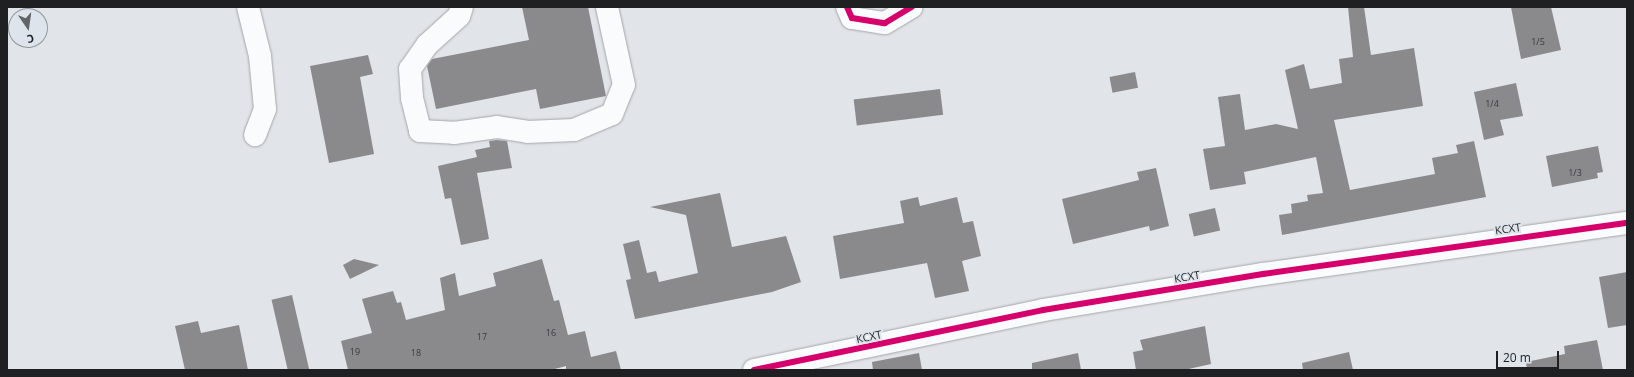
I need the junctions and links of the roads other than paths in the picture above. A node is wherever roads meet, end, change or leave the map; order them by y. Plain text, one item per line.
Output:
1 (248, 7) edge
2 (462, 7) edge
3 (607, 7) edge
4 (847, 7) edge
5 (912, 7) edge
6 (255, 135) dead end
7 (1627, 223) edge
8 (754, 370) edge

1 - 6 street
2 - 3 street
4 - 5 street
7 - 8 street, КСХТ

